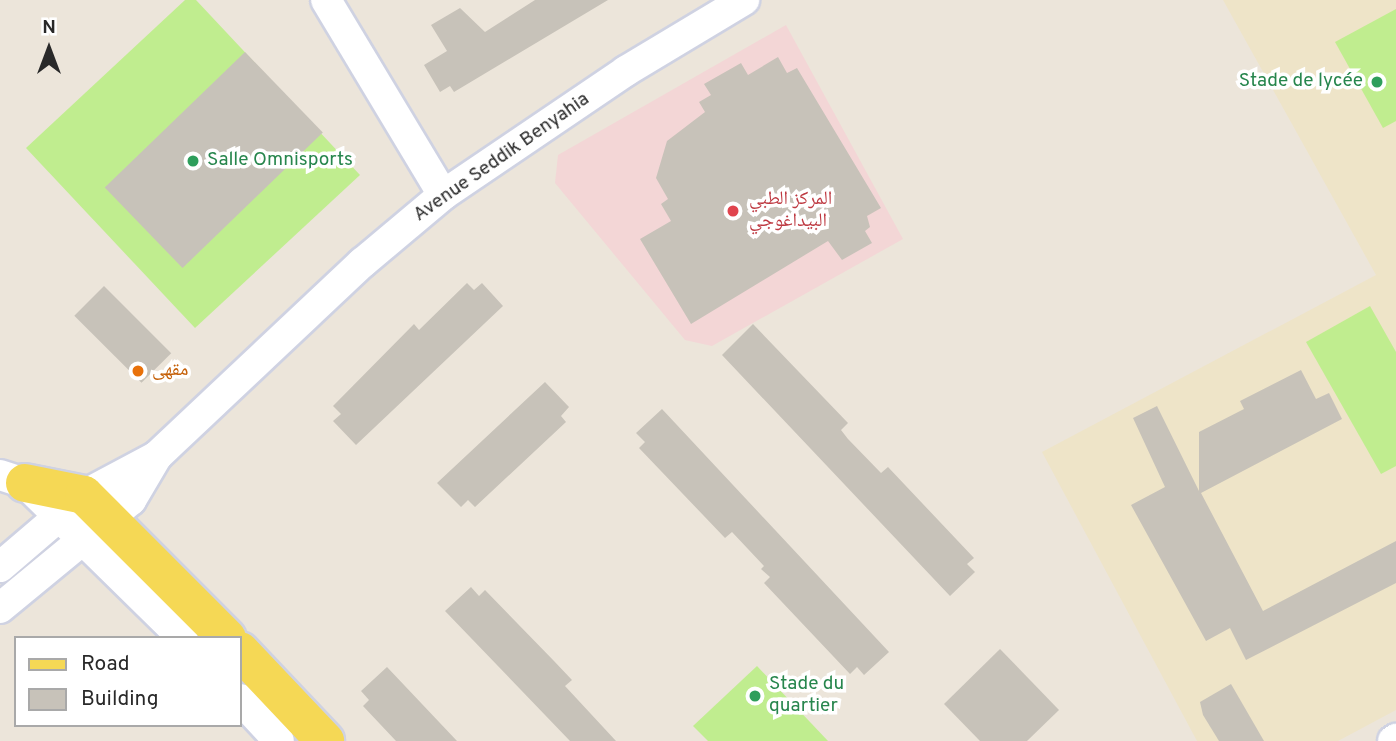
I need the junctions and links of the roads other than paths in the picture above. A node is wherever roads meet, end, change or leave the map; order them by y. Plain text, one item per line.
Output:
1 (326, 0) edge
2 (744, 0) edge
3 (443, 195) junction
4 (12, 479) edge
5 (84, 516) junction
6 (0, 568) edge
7 (0, 608) edge
8 (181, 636) edge
9 (225, 636) edge
10 (242, 653) edge
11 (242, 701) edge
12 (279, 741) edge
13 (325, 741) edge

1 - 3 street
2 - 3 street, Avenue Seddik Benyahia
3 - 5 street, Avenue Seddik Benyahia
4 - 5 main road
5 - 6 street
5 - 7 street
5 - 8 street
5 - 9 main road
10 - 13 main road
11 - 12 street

